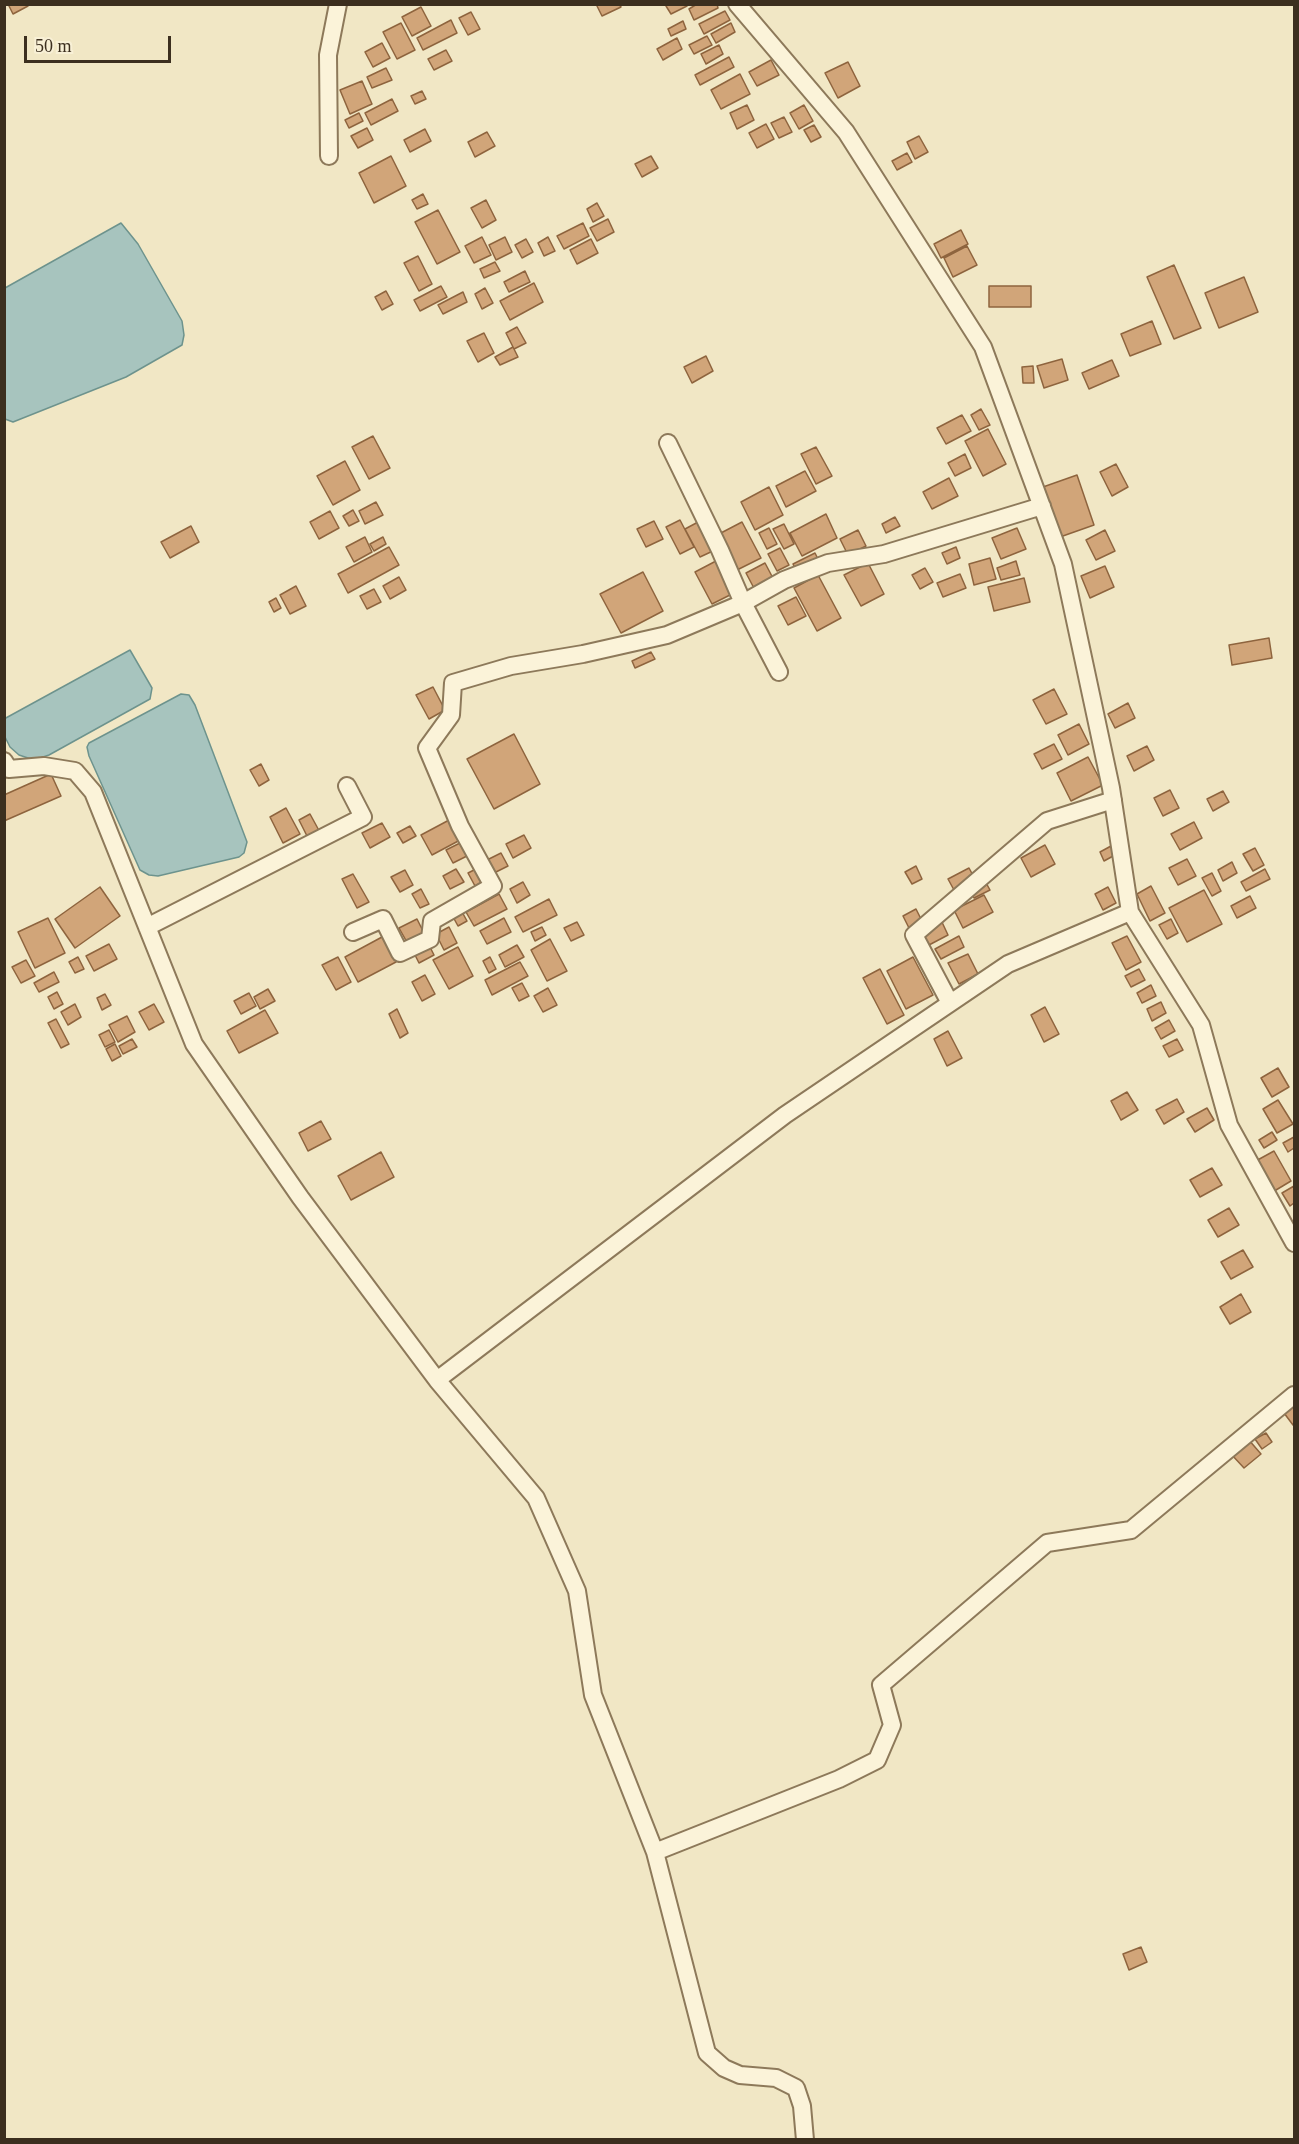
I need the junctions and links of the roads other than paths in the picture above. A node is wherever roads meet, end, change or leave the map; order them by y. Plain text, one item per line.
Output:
1 (338, 4) edge
2 (737, 4) edge
3 (329, 156) dead end
4 (668, 443) dead end
5 (1042, 506) junction
6 (742, 603) junction
7 (779, 672) dead end
8 (6, 767) edge
9 (348, 786) dead end
10 (1113, 800) junction
11 (1130, 912) junction
12 (147, 927) junction
13 (353, 932) dead end
14 (950, 1004) junction
15 (1294, 1243) edge
16 (437, 1380) junction
17 (1294, 1395) edge
18 (655, 1852) junction
19 (806, 2139) edge

1 - 3 street
2 - 5 street
4 - 6 street
5 - 6 street
5 - 10 street
6 - 7 street
6 - 13 street
8 - 12 street
9 - 12 street
10 - 11 street
10 - 14 street
11 - 14 street
11 - 15 street
12 - 16 street
14 - 16 street
16 - 18 street
17 - 18 street
18 - 19 street

